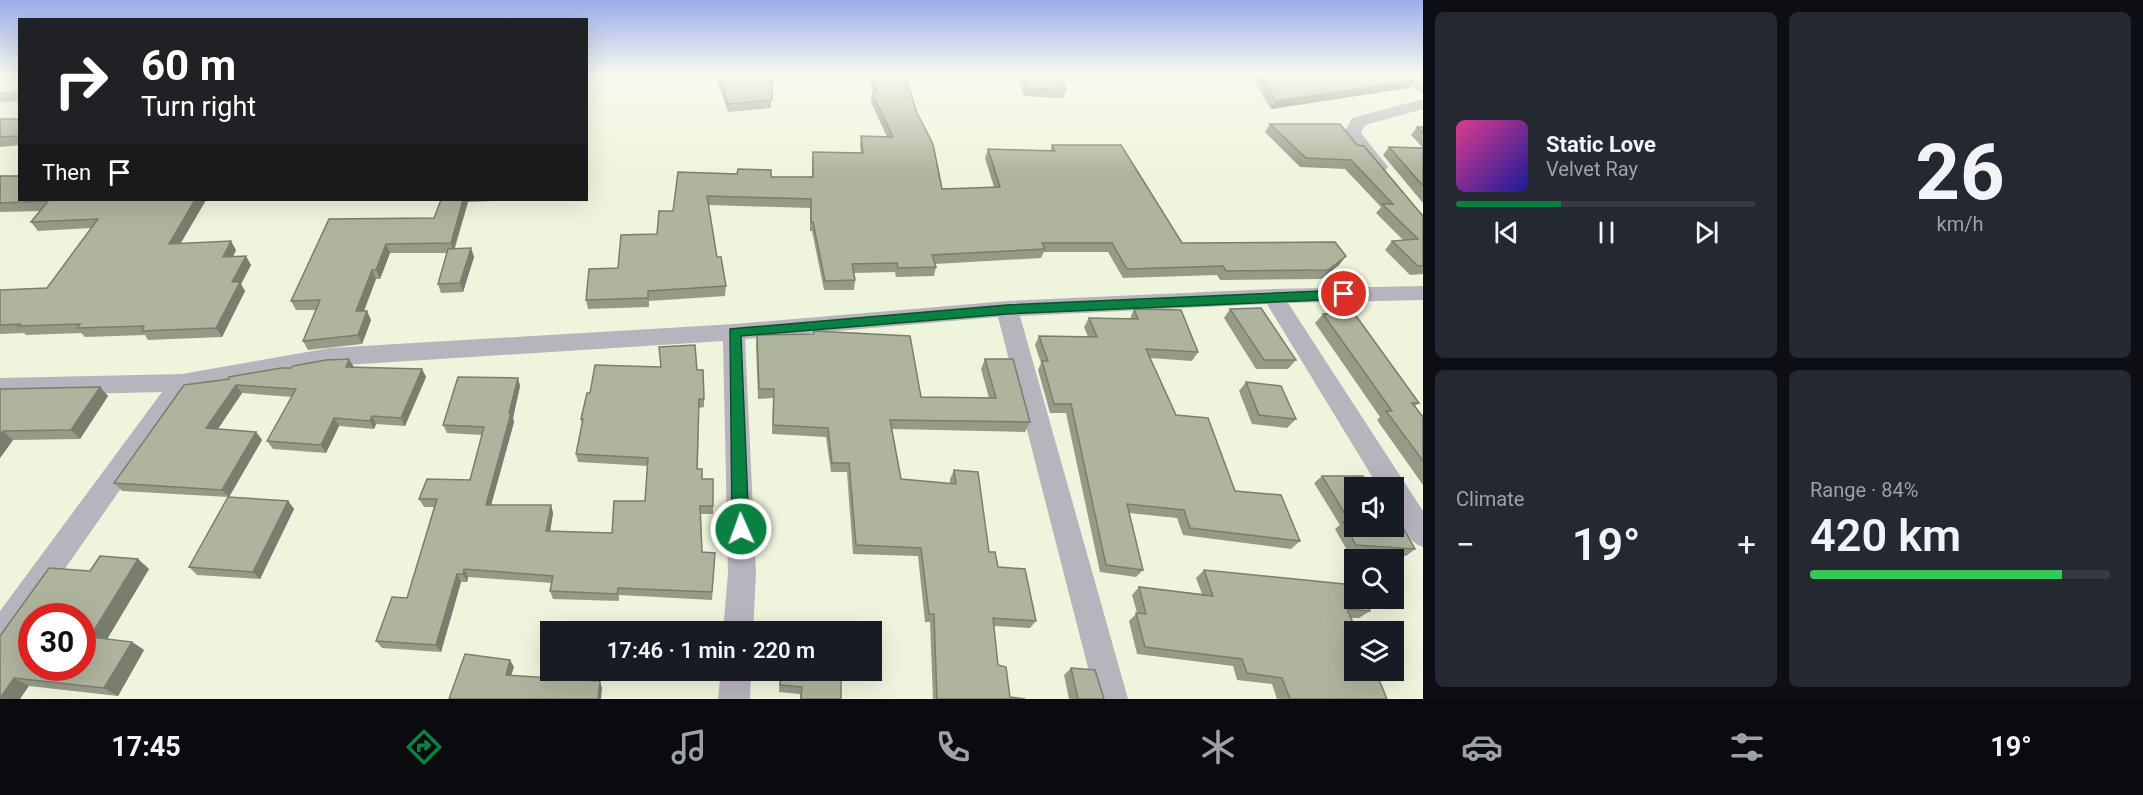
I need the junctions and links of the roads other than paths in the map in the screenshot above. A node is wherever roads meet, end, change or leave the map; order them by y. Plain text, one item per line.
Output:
1 (1410, 108) edge
2 (1390, 180) edge
3 (1273, 296) junction
4 (1421, 296) edge
5 (1007, 309) junction
6 (734, 332) junction
7 (182, 383) junction
8 (0, 387) edge
9 (1386, 477) edge
10 (1404, 505) edge
11 (1423, 535) edge
12 (739, 621) edge
13 (0, 636) edge
14 (735, 681) edge
15 (734, 699) edge
16 (1112, 699) edge

1 - 2 street
3 - 4 street
3 - 5 street
3 - 9 street
5 - 6 street
5 - 16 street
6 - 7 street
6 - 12 street
7 - 8 street
7 - 13 street
10 - 11 street
14 - 15 street

